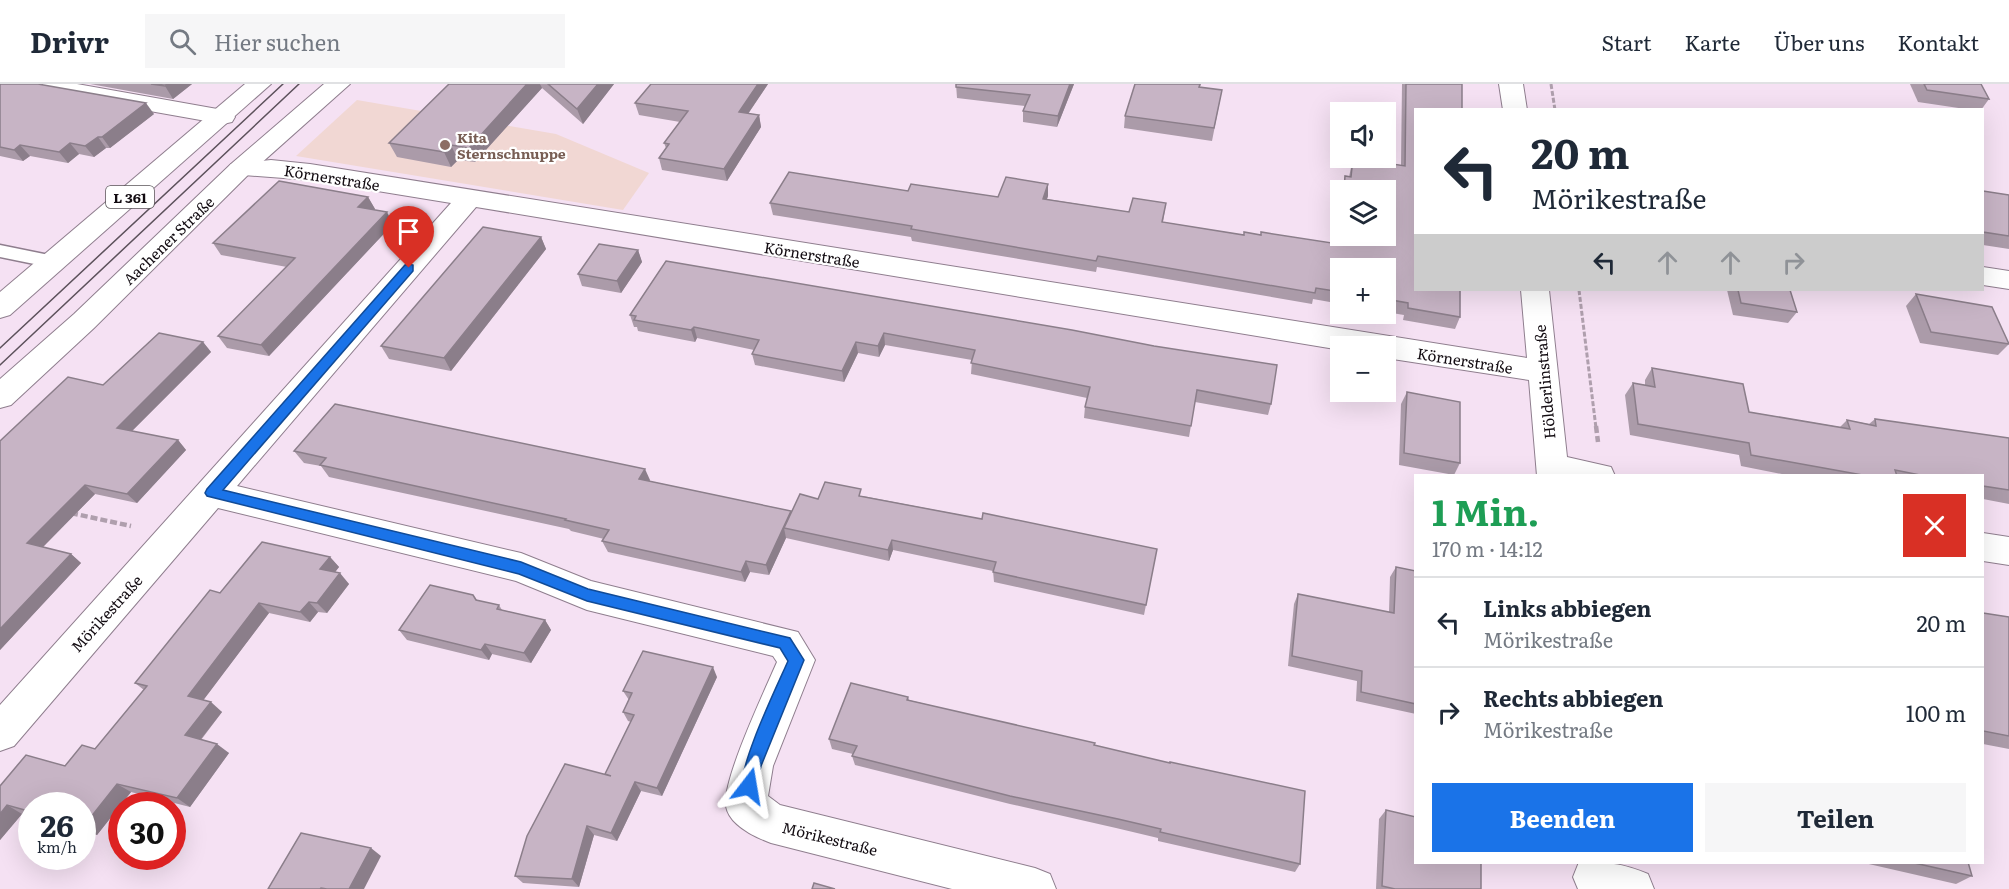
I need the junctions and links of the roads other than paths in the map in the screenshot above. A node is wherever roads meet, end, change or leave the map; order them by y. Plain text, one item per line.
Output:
1 (37, 84) edge
2 (259, 84) edge
3 (338, 84) edge
4 (1511, 84) edge
5 (1515, 108) edge
6 (223, 117) junction
7 (240, 169) junction
8 (469, 199) junction
9 (0, 251) edge
10 (54, 262) junction
11 (1984, 276) edge
12 (2009, 280) edge
13 (1535, 291) edge
14 (0, 308) edge
15 (1330, 338) edge
16 (1396, 349) edge
17 (1544, 372) junction
18 (0, 397) edge
19 (1599, 464) edge
20 (1552, 471) edge
21 (212, 493) junction
22 (1984, 547) edge
23 (2009, 551) edge
24 (0, 733) edge
25 (1593, 876) edge
26 (1035, 889) edge
27 (1633, 889) edge

1 - 6 street
2 - 6 street, L 361
3 - 7 street, Aachener Straße
4 - 5 street
6 - 10 street, L 361
7 - 8 street, Körnerstraße
7 - 18 street, Aachener Straße
8 - 15 street, Körnerstraße
8 - 21 street, Mörikestraße
9 - 10 lane
10 - 14 street, L 361
11 - 12 street
13 - 17 street, Hölderlinstraße
16 - 17 street, Körnerstraße
17 - 20 street, Hölderlinstraße
19 - 20 street
21 - 24 street, Mörikestraße
21 - 26 street, Mörikestraße
22 - 23 street
25 - 27 street

